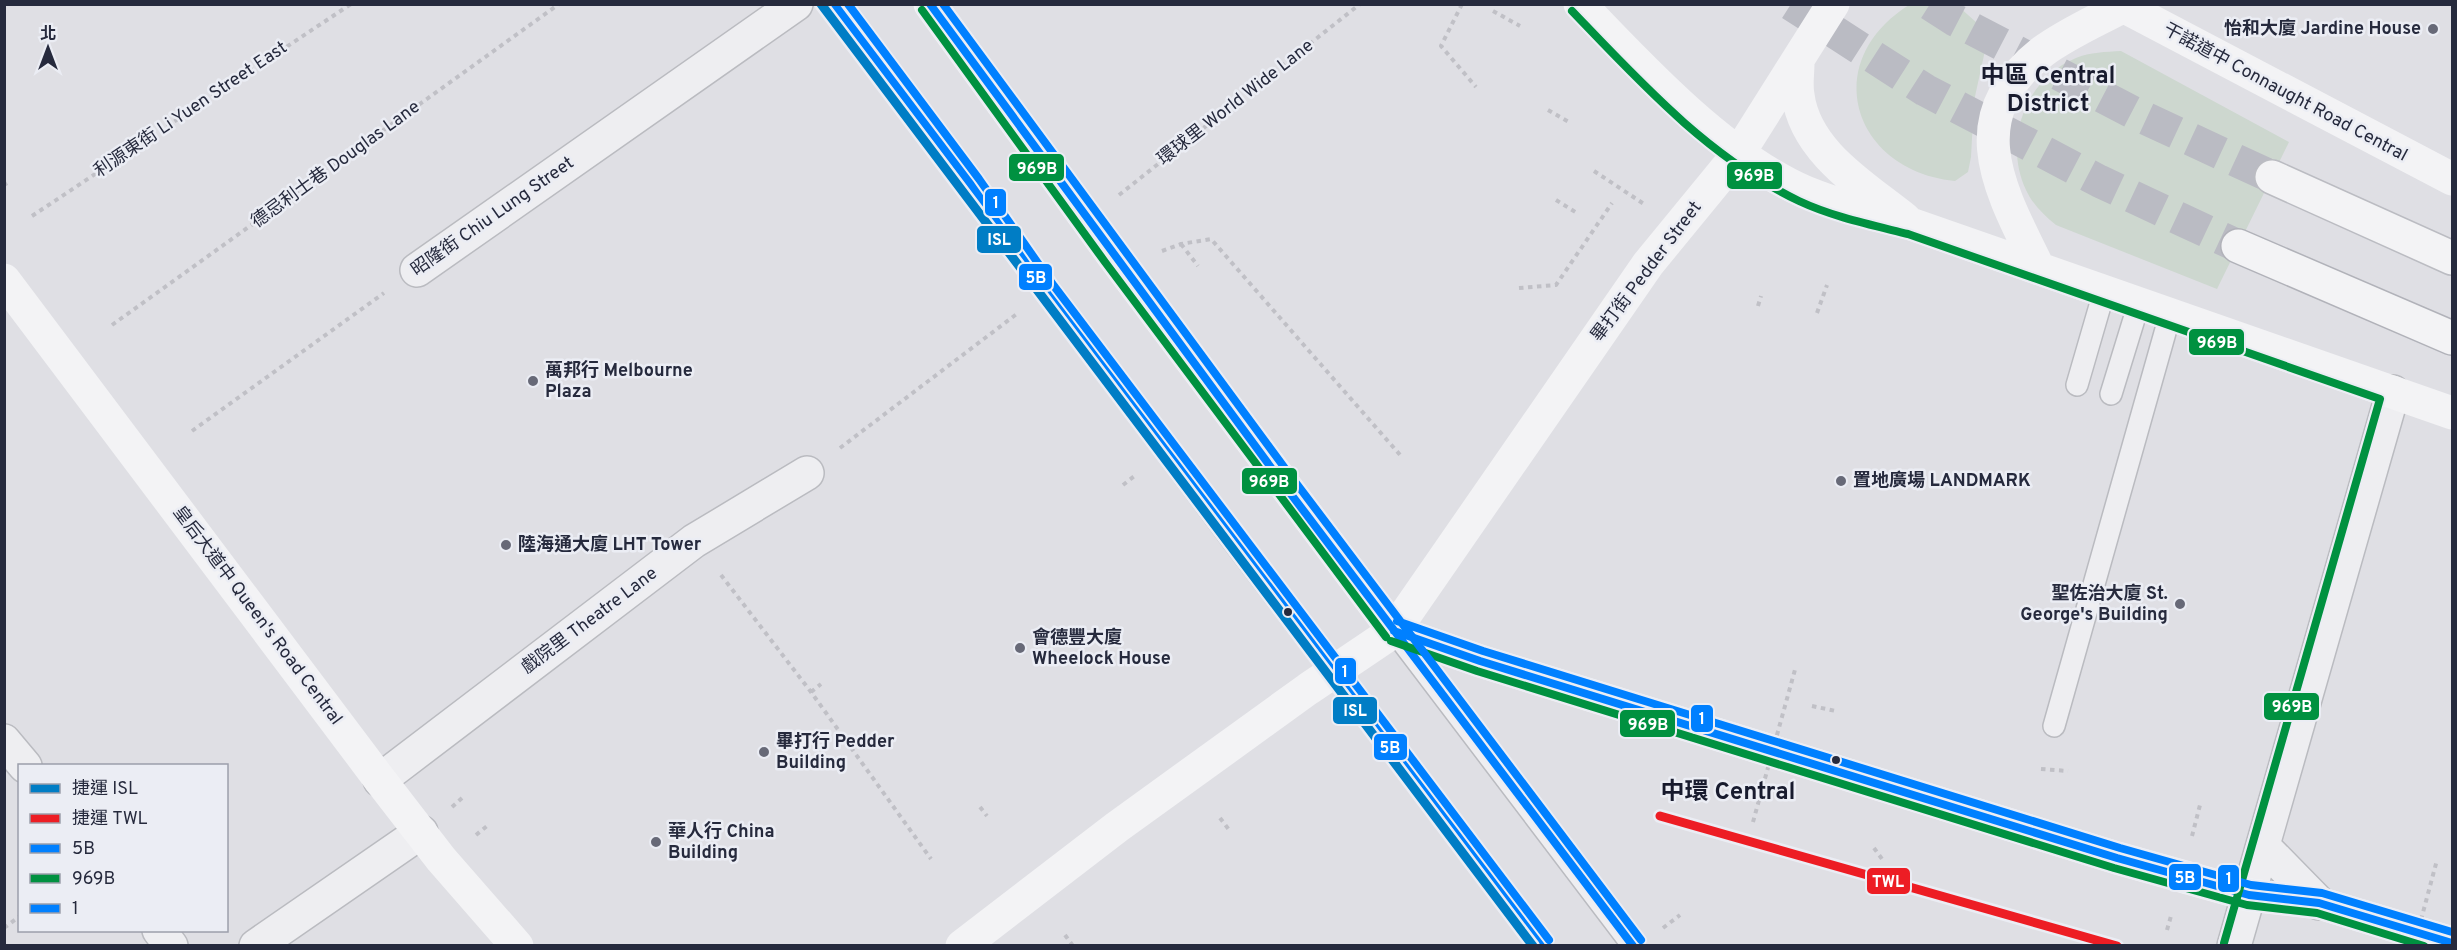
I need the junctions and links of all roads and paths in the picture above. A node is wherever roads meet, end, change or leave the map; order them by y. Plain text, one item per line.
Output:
1 (351, 4) edge
2 (559, 4) edge
3 (796, 4) edge
4 (834, 4) edge
5 (930, 4) edge
6 (1360, 4) edge
7 (1462, 4) edge
8 (1580, 4) edge
9 (1834, 6) edge
10 (2121, 6) edge
11 (1492, 11) dead end
12 (1520, 26) dead end
13 (1798, 63) junction
14 (1476, 87) dead end
15 (1548, 110) dead end
16 (1569, 122) dead end
17 (1739, 153) junction
18 (2272, 177) tunnel mouth
19 (2452, 179) edge
20 (1556, 200) dead end
21 (1112, 201) dead end
22 (1612, 203) dead end
23 (1577, 213) dead end
24 (32, 216) dead end
25 (1911, 224) junction
26 (1181, 244) junction
27 (2238, 246) tunnel mouth
28 (1160, 251) dead end
29 (2452, 258) edge
30 (1198, 266) dead end
31 (2039, 269) junction
32 (417, 270) joint
33 (4, 280) edge
34 (1827, 285) dead end
35 (1519, 288) dead end
36 (2104, 291) junction
37 (1761, 296) dead end
38 (2139, 303) junction
39 (1758, 306) dead end
40 (1023, 309) dead end
41 (1817, 313) dead end
42 (2170, 315) junction
43 (112, 325) dead end
44 (2452, 338) edge
45 (2077, 385) dead end
46 (2393, 392) junction
47 (2111, 394) dead end
48 (2452, 413) edge
49 (192, 431) dead end
50 (1401, 456) dead end
51 (1146, 468) dead end
52 (807, 473) joint
53 (1123, 485) dead end
54 (694, 541) junction
55 (1394, 631) junction
56 (1796, 666) dead end
57 (1334, 671) junction
58 (821, 684) dead end
59 (811, 692) junction
60 (1812, 706) dead end
61 (1836, 711) dead end
62 (2054, 726) dead end
63 (4, 741) edge
64 (24, 764) edge
65 (2041, 769) dead end
66 (2068, 771) dead end
67 (380, 780) junction
68 (980, 807) dead end
69 (987, 816) dead end
70 (1220, 818) dead end
71 (1753, 822) dead end
72 (487, 826) dead end
73 (1230, 831) dead end
74 (421, 832) junction
75 (478, 833) dead end
76 (2263, 846) junction
77 (1874, 848) dead end
78 (931, 859) dead end
79 (1882, 859) dead end
80 (2437, 860) dead end
81 (2249, 896) junction
82 (2319, 903) junction
83 (18, 918) edge
84 (4, 928) edge
85 (161, 932) edge
86 (1065, 934) dead end
87 (2452, 943) edge
88 (171, 945) edge
89 (256, 945) edge
90 (517, 945) edge
91 (962, 945) edge
92 (1073, 945) edge
93 (1541, 945) edge
94 (1633, 945) edge
95 (2234, 945) edge
96 (2414, 945) edge

1 - 24 path, 利源東街 Li Yuen Street East
2 - 43 path, 德忌利士巷 Douglas Lane
3 - 32 street, 昭隆街 Chiu Lung Street
4 - 57 lane
5 - 55 main road
6 - 21 path, 環球里 World Wide Lane
7 - 14 path
8 - 17 main road
9 - 13 main road, 畢打街 Pedder Street
10 - 19 main road, 干諾道中 Connaught Road Central
10 - 31 main road
11 - 12 path
13 - 17 main road, 畢打街 Pedder Street
13 - 25 main road
15 - 16 path
17 - 25 main road
17 - 55 main road, 畢打街 Pedder Street
18 - 29 main road
20 - 23 path
22 - 35 path
25 - 31 main road
26 - 28 path
26 - 30 path
26 - 50 path
27 - 44 main road
31 - 36 main road
32 - 49 path, 昭隆街 Chiu Lung Street
33 - 67 main road, 皇后大道中 Queen's Road Central
34 - 41 path
36 - 38 main road
36 - 45 lane
37 - 39 path
38 - 42 main road
38 - 47 lane
40 - 52 path
42 - 46 main road
42 - 62 lane
46 - 48 main road
46 - 76 street
51 - 53 path
52 - 54 street, 戲院里 Theatre Lane
54 - 59 path
54 - 67 street, 戲院里 Theatre Lane
55 - 57 main road, 畢打街 Pedder Street
55 - 81 main road
55 - 94 lane
56 - 71 path, bridge
57 - 91 main road, 畢打街 Pedder Street
57 - 93 lane
58 - 59 path
59 - 78 path
60 - 61 path
63 - 64 street
65 - 66 path
67 - 74 main road, 皇后大道中 Queen's Road Central
68 - 69 path
70 - 73 path
72 - 75 path
74 - 89 street
74 - 90 main road, 皇后大道中 Queen's Road Central
76 - 81 street
76 - 82 street
77 - 79 path
80 - 96 path, bridge
81 - 82 main road
81 - 95 street
82 - 87 main road
83 - 84 path
85 - 88 street
86 - 92 path

